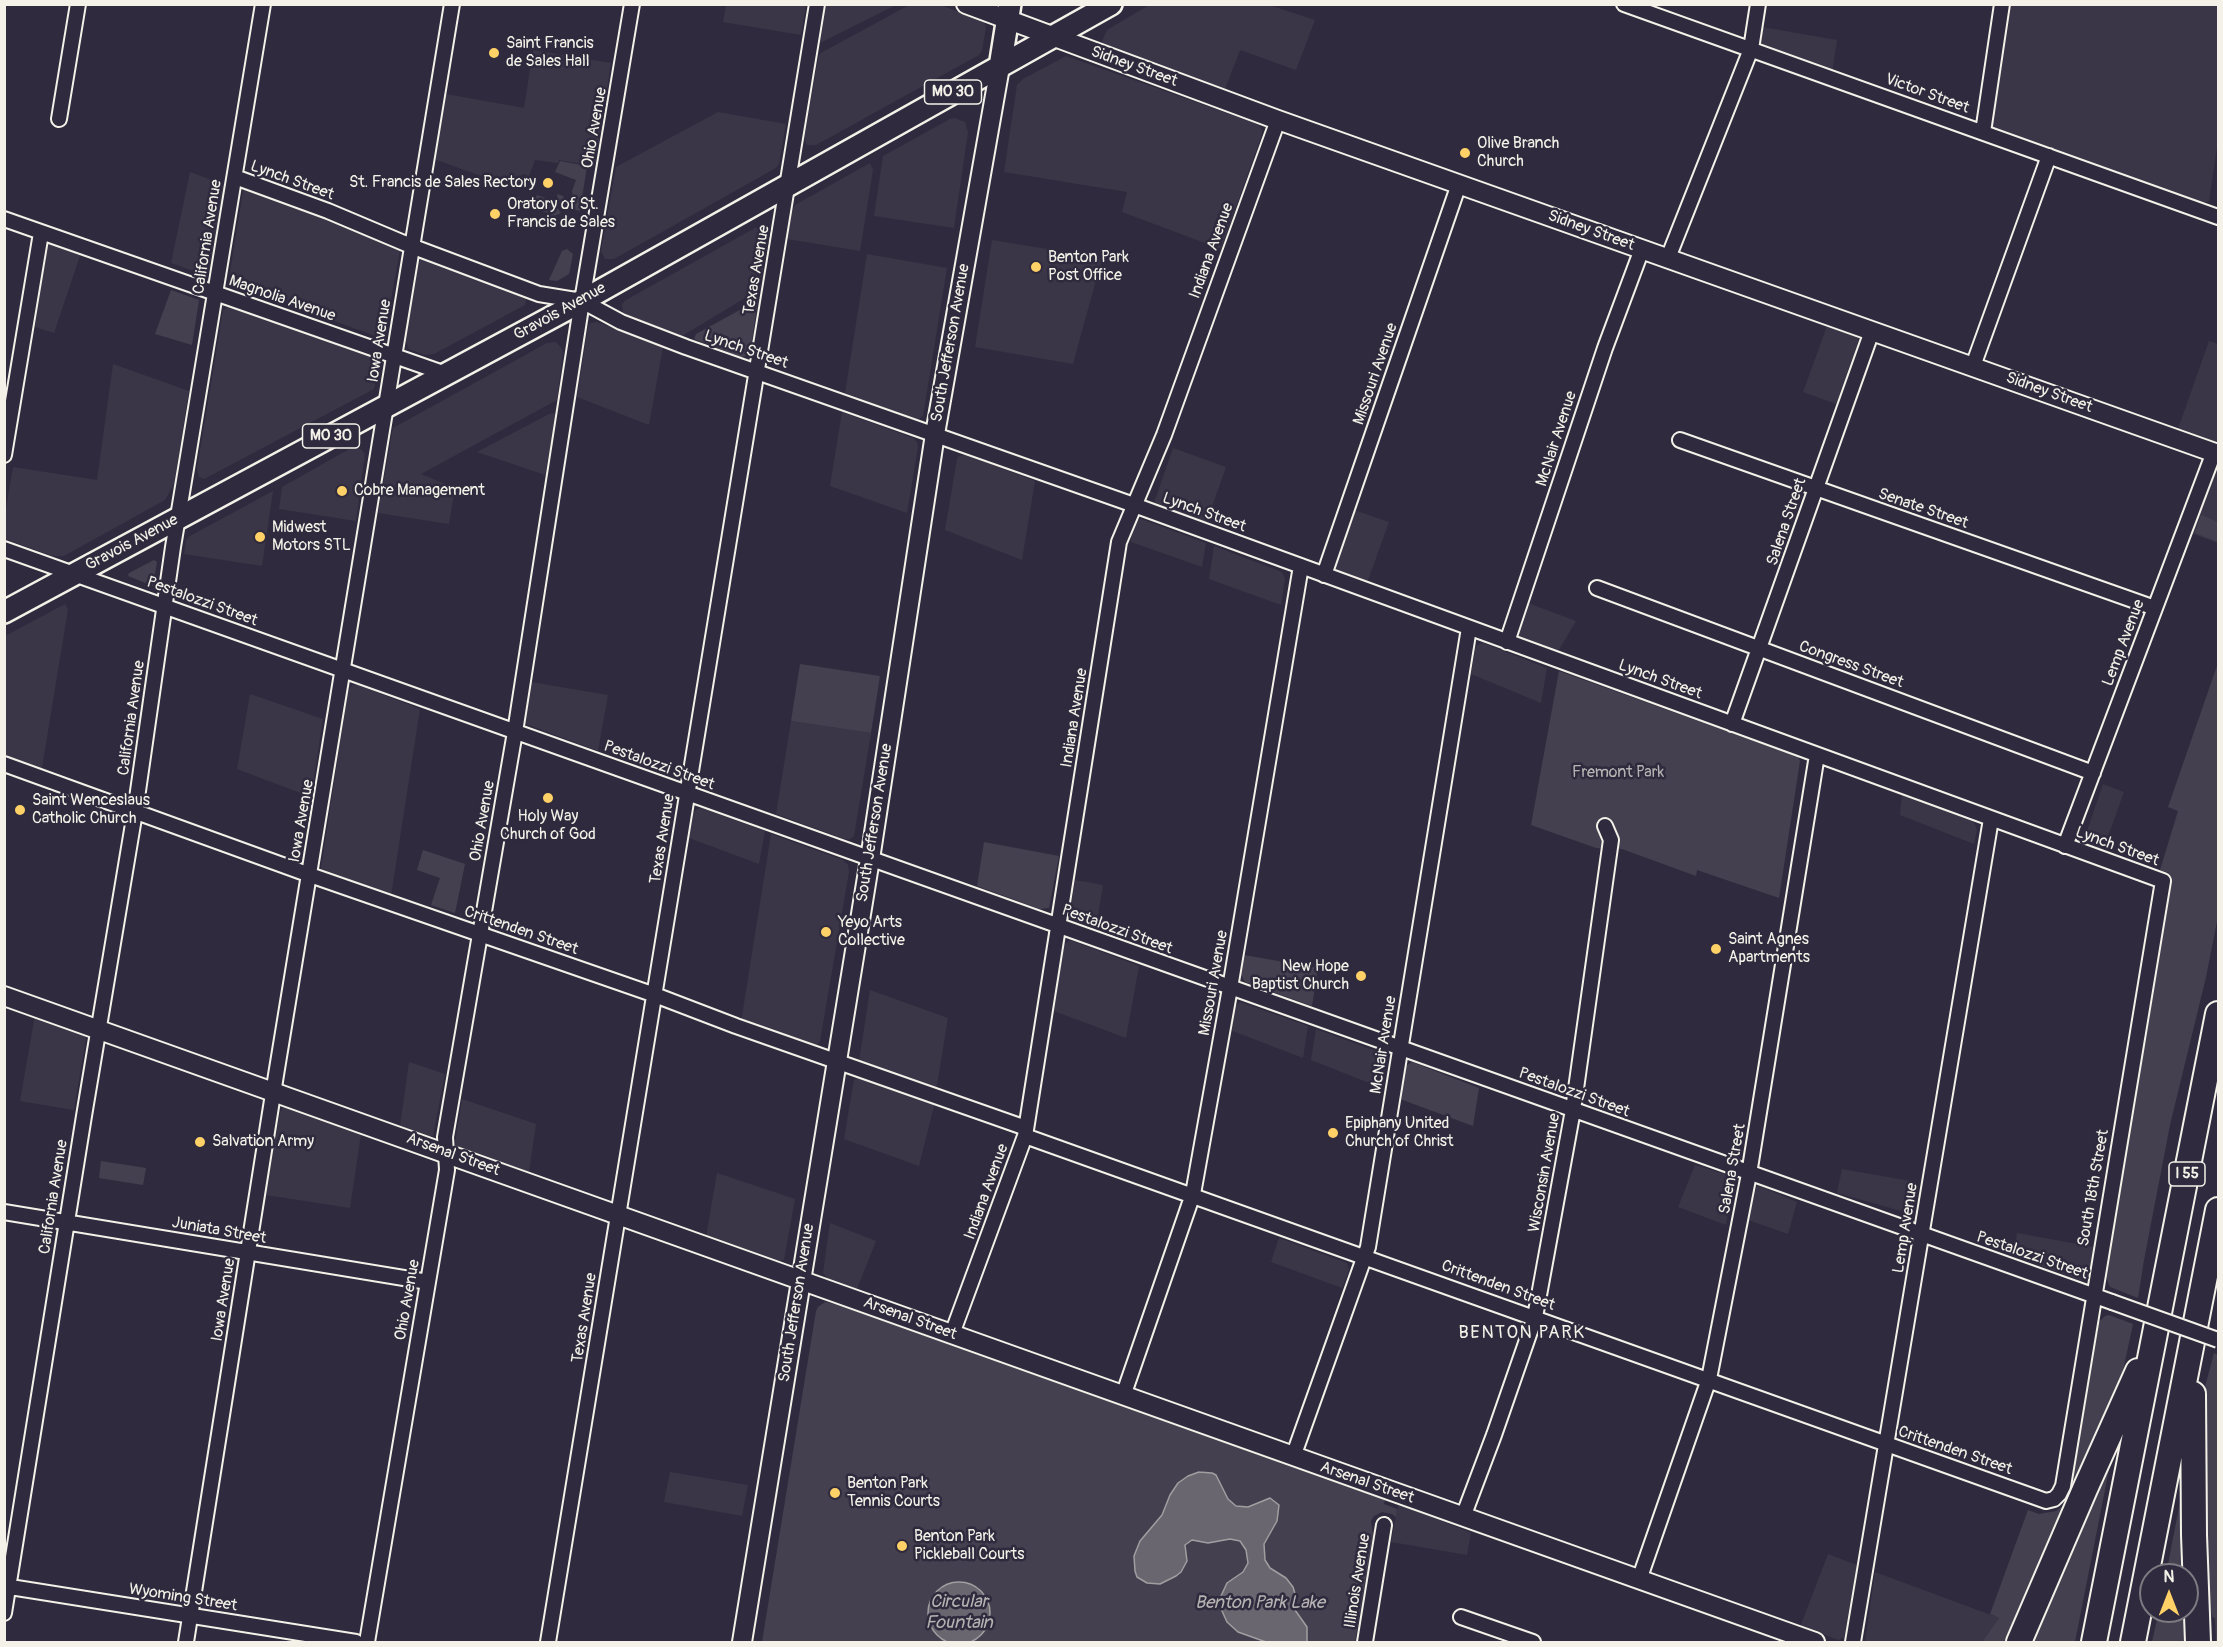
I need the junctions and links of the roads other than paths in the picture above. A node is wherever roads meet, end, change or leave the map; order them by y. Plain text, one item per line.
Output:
1 (78, 4) edge
2 (263, 4) edge
3 (452, 4) edge
4 (632, 4) edge
5 (817, 4) edge
6 (966, 4) edge
7 (1111, 4) edge
8 (1624, 4) edge
9 (1758, 4) edge
10 (2002, 4) edge
11 (1008, 12) edge
12 (1053, 38) junction
13 (1751, 49) junction
14 (1000, 67) junction
15 (59, 118) dead end
16 (1278, 120) junction
17 (1983, 132) junction
18 (2049, 156) junction
19 (235, 177) junction
20 (1459, 184) junction
21 (788, 185) junction
22 (2218, 216) edge
23 (4, 219) edge
24 (41, 233) junction
25 (411, 246) junction
26 (1642, 249) junction
27 (1668, 258) junction
28 (216, 294) junction
29 (582, 301) junction
30 (1872, 331) junction
31 (394, 355) junction
32 (1973, 366) junction
33 (757, 371) junction
34 (446, 374) junction
35 (386, 406) junction
36 (935, 434) junction
37 (1680, 440) dead end
38 (2216, 453) edge
39 (4, 455) edge
40 (1816, 489) junction
41 (1134, 504) junction
42 (179, 518) junction
43 (4, 549) edge
44 (1301, 566) junction
45 (75, 574) junction
46 (1324, 575) junction
47 (1597, 588) dead end
48 (164, 606) junction
49 (2155, 608) junction
50 (4, 612) edge
51 (1469, 628) junction
52 (1507, 642) junction
53 (1759, 649) junction
54 (344, 670) junction
55 (1732, 724) junction
56 (515, 732) junction
57 (1817, 755) junction
58 (4, 764) edge
59 (2093, 773) junction
60 (688, 793) junction
61 (135, 812) junction
62 (1991, 819) junction
63 (1605, 826) dead end
64 (2065, 846) junction
65 (870, 859) junction
66 (310, 875) junction
67 (2163, 881) joint
68 (1059, 926) junction
69 (480, 934) junction
70 (1230, 988) junction
71 (655, 995) junction
72 (4, 996) edge
73 (2218, 1014) edge
74 (98, 1029) junction
75 (1400, 1048) junction
76 (837, 1061) junction
77 (274, 1091) junction
78 (1573, 1110) junction
79 (1026, 1132) junction
80 (446, 1153) junction
81 (1749, 1174) junction
82 (1193, 1194) junction
83 (2218, 1210) edge
84 (4, 1212) edge
85 (618, 1214) junction
86 (67, 1222) junction
87 (1922, 1235) junction
88 (248, 1253) junction
89 (1365, 1256) junction
90 (801, 1279) junction
91 (428, 1282) junction
92 (2093, 1295) junction
93 (1535, 1317) junction
94 (2155, 1333) junction
95 (952, 1334) junction
96 (2218, 1340) edge
97 (2191, 1350) junction
98 (1709, 1380) junction
99 (1123, 1396) junction
100 (1887, 1444) junction
101 (1293, 1457) junction
102 (2054, 1499) joint
103 (1463, 1517) junction
104 (1384, 1525) dead end
105 (1639, 1580) junction
106 (7, 1586) edge
107 (4, 1613) edge
108 (190, 1616) junction
109 (1461, 1617) dead end
110 (186, 1642) edge
111 (356, 1642) edge
112 (367, 1642) edge
113 (548, 1642) edge
114 (742, 1642) edge
115 (1365, 1642) edge
116 (1533, 1642) edge
117 (1815, 1642) edge
118 (1853, 1642) edge
119 (2019, 1642) edge
120 (2094, 1642) edge
121 (2133, 1642) edge
122 (2198, 1642) edge

1 - 15 street
2 - 19 street, California Avenue
3 - 25 street, Iowa Avenue
4 - 29 street, Ohio Avenue
5 - 21 street, Texas Avenue
6 - 11 main road, Sidney Street
7 - 12 main road, Gravois Avenue / MO 30
8 - 13 street, Victor Street
9 - 13 street
10 - 17 street
11 - 12 main road, Sidney Street
11 - 14 main road, South Jefferson Avenue
12 - 14 main road, Gravois Avenue / MO 30
12 - 16 main road, Sidney Street
13 - 17 street, Victor Street
13 - 27 street
14 - 21 main road, Gravois Avenue / MO 30
14 - 36 main road, South Jefferson Avenue
16 - 20 main road, Sidney Street
16 - 41 street, Indiana Avenue
17 - 18 street, Victor Street
18 - 22 street, Victor Street
18 - 32 street
19 - 25 street, Lynch Street
19 - 28 street, California Avenue
20 - 26 main road, Sidney Street
20 - 46 street, Missouri Avenue
21 - 29 main road, Gravois Avenue / MO 30
21 - 33 street, Texas Avenue
23 - 24 street, Magnolia Avenue
24 - 28 street, Magnolia Avenue
24 - 39 street
25 - 29 street, Lynch Street
25 - 31 street, Iowa Avenue
26 - 27 main road, Sidney Street
26 - 52 street, McNair Avenue
27 - 30 main road, Sidney Street
28 - 31 street, Magnolia Avenue
28 - 42 street, California Avenue
29 - 33 street, Lynch Street
29 - 34 main road, Gravois Avenue / MO 30
29 - 56 street, Ohio Avenue
30 - 32 main road, Sidney Street
30 - 40 street, Salena Street
31 - 34 street, Magnolia Avenue
31 - 35 street, Iowa Avenue
32 - 38 main road, Sidney Street
33 - 36 street, Lynch Street
33 - 60 street, Texas Avenue
34 - 35 main road, Gravois Avenue / MO 30
35 - 42 main road, Gravois Avenue / MO 30
35 - 54 street, Iowa Avenue
36 - 41 street, Lynch Street
36 - 65 main road, South Jefferson Avenue
37 - 40 street, Senate Street
38 - 49 street, Lemp Avenue
40 - 49 street, Senate Street
40 - 53 street, Salena Street
41 - 44 street, Lynch Street
41 - 68 street, Indiana Avenue
42 - 45 main road, Gravois Avenue / MO 30
42 - 48 street, California Avenue
43 - 45 street, Pestalozzi Street
44 - 46 street, Lynch Street
44 - 70 street, Missouri Avenue
45 - 48 street, Pestalozzi Street
45 - 50 main road, Gravois Avenue / MO 30
46 - 51 street, Lynch Street
47 - 53 street, Congress Street
48 - 54 street, Pestalozzi Street
48 - 61 street, California Avenue
49 - 59 street, Lemp Avenue
51 - 52 street, Lynch Street
51 - 75 street, McNair Avenue
52 - 55 street, Lynch Street
53 - 55 street, Salena Street
53 - 59 street, Congress Street
54 - 56 street, Pestalozzi Street
54 - 66 street, Iowa Avenue
55 - 57 street, Lynch Street
56 - 60 street, Pestalozzi Street
56 - 69 street, Ohio Avenue
57 - 62 street, Lynch Street
57 - 81 street, Salena Street
58 - 61 street, Crittenden Street
59 - 64 street, Lemp Avenue
60 - 65 street, Pestalozzi Street
60 - 71 street, Texas Avenue
61 - 66 street, Crittenden Street
61 - 74 street, California Avenue
62 - 64 street, Lynch Street
62 - 87 street, Lemp Avenue
63 - 78 street, Wisconsin Avenue
64 - 67 street, Lynch Street
65 - 68 street, Pestalozzi Street
65 - 76 main road, South Jefferson Avenue
66 - 69 street, Crittenden Street
66 - 77 street, Iowa Avenue
67 - 92 street, South 18th Street
68 - 70 street, Pestalozzi Street
68 - 79 street, Indiana Avenue
69 - 71 street, Crittenden Street
69 - 80 street, Ohio Avenue
70 - 75 street, Pestalozzi Street
70 - 82 street, Missouri Avenue
71 - 76 street, Crittenden Street
71 - 85 street, Texas Avenue
72 - 74 main road, Arsenal Street
73 - 94 highway, I 55
74 - 77 main road, Arsenal Street
74 - 86 street, California Avenue
75 - 78 street, Pestalozzi Street
75 - 89 street, McNair Avenue
76 - 79 street, Crittenden Street
76 - 90 main road, South Jefferson Avenue
77 - 80 main road, Arsenal Street
77 - 88 street, Iowa Avenue
78 - 81 street, Pestalozzi Street
78 - 93 street, Wisconsin Avenue
79 - 82 street, Crittenden Street
79 - 95 street, Indiana Avenue
80 - 85 main road, Arsenal Street
80 - 91 street, Ohio Avenue
81 - 87 street, Pestalozzi Street
81 - 98 street, Salena Street
82 - 89 street, Crittenden Street
82 - 99 street, Missouri Avenue
83 - 97 highway
84 - 86 street, Juniata Street
85 - 90 main road, Arsenal Street
85 - 113 street, Texas Avenue
86 - 88 street, Juniata Street
86 - 106 street, California Avenue
87 - 92 street, Pestalozzi Street
87 - 100 street, Lemp Avenue
88 - 91 street, Juniata Street
88 - 108 street, Iowa Avenue
89 - 93 street, Crittenden Street
89 - 101 street, McNair Avenue
90 - 95 main road, Arsenal Street
90 - 114 main road, South Jefferson Avenue
91 - 112 street, Ohio Avenue
92 - 96 street, Pestalozzi Street, bridge
92 - 102 street, South 18th Street
93 - 98 street, Crittenden Street
93 - 103 street, Wisconsin Avenue
94 - 119 highway
94 - 120 highway, I 55
95 - 99 main road, Arsenal Street
97 - 121 highway
97 - 122 highway
98 - 100 street, Crittenden Street
98 - 105 street, Salena Street
99 - 101 main road, Arsenal Street
100 - 102 street, Crittenden Street
100 - 118 street, Lemp Avenue
101 - 103 main road, Arsenal Street
103 - 105 main road, Arsenal Street
104 - 115 street, Illinois Avenue
105 - 117 main road, Arsenal Street
106 - 107 street, California Avenue
106 - 108 street, Wyoming Street
108 - 110 street, Iowa Avenue
108 - 111 street, Wyoming Street
109 - 116 street

